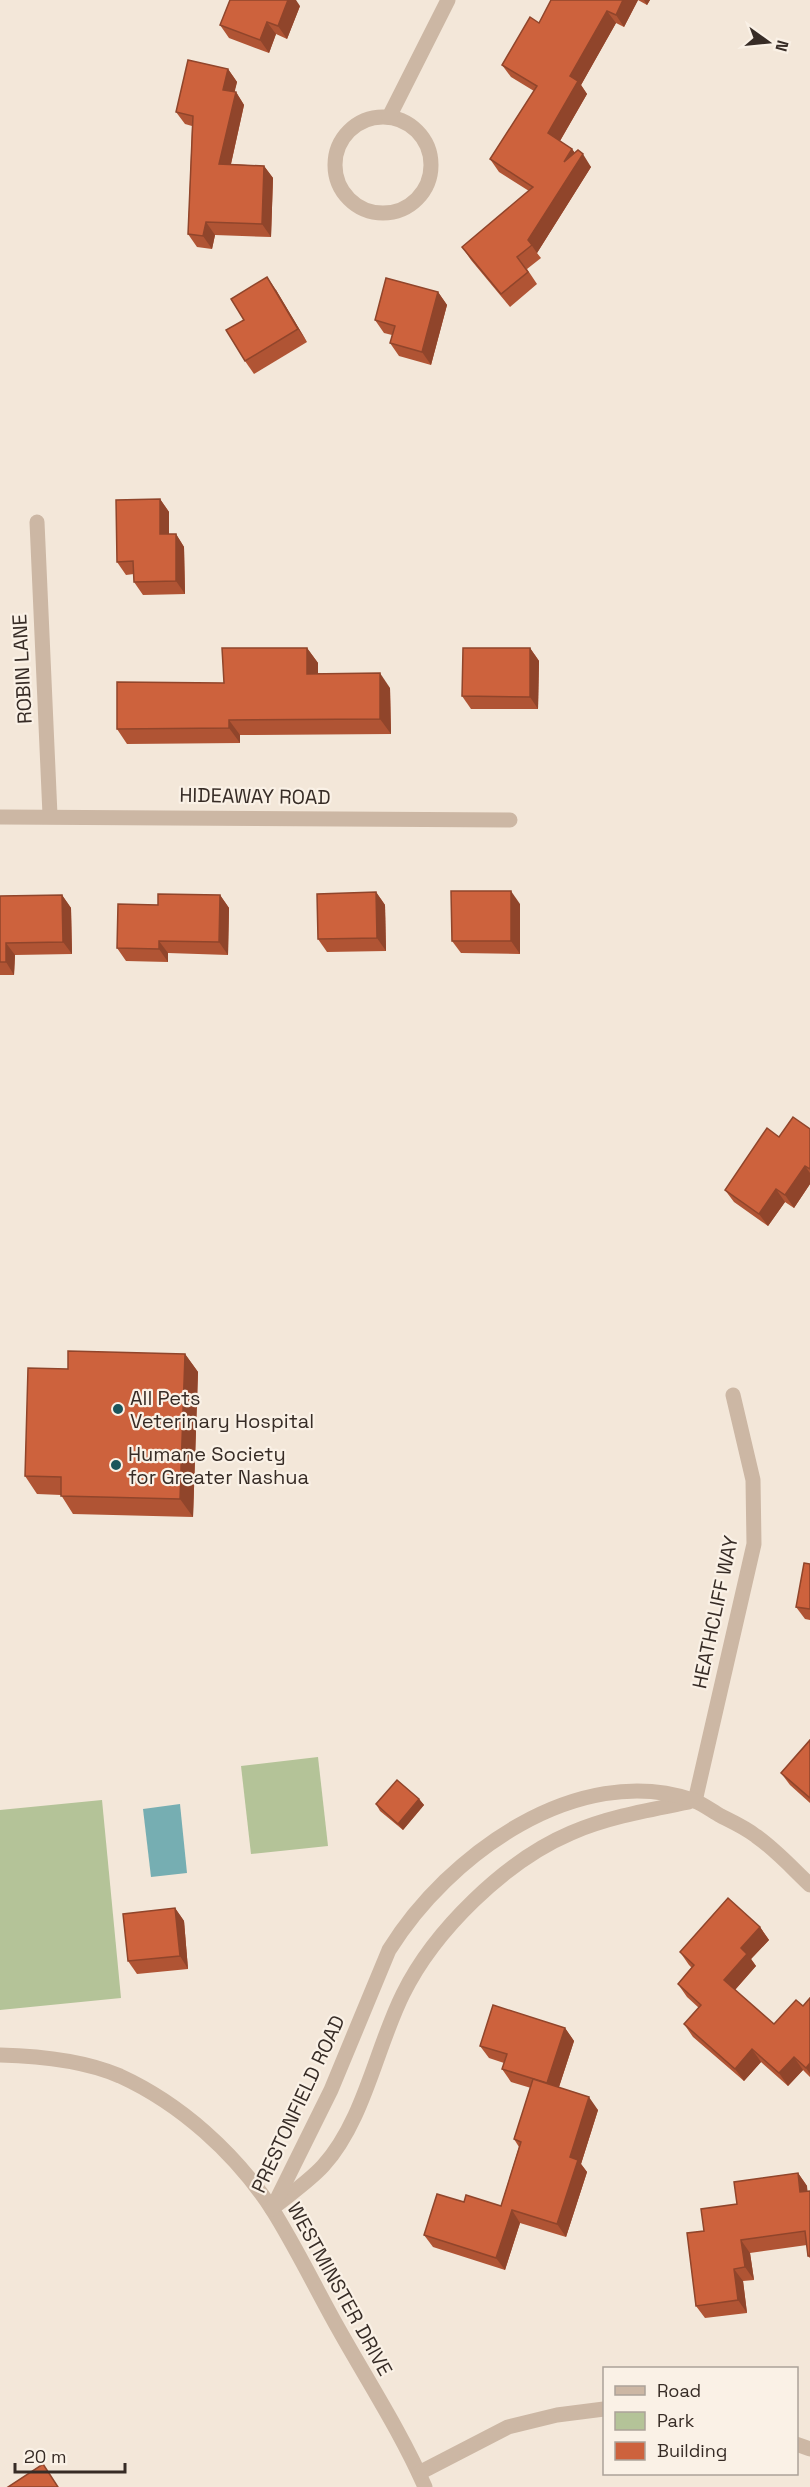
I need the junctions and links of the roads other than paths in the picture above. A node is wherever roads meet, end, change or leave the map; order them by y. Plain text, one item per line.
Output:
1 (448, 0) edge
2 (389, 117) junction
3 (37, 522) dead end
4 (50, 815) junction
5 (0, 817) edge
6 (510, 820) dead end
7 (733, 1395) dead end
8 (695, 1801) junction
9 (810, 1886) edge
10 (0, 2055) edge
11 (272, 2209) junction
12 (603, 2409) edge
13 (422, 2480) edge

1 - 2 street
2 - 2 street
3 - 4 street, ROBIN LANE
4 - 5 street, HIDEAWAY ROAD
4 - 6 street, HIDEAWAY ROAD
7 - 8 street, HEATHCLIFF WAY
8 - 9 street, PRESTONFIELD ROAD
8 - 11 street, PRESTONFIELD ROAD
8 - 11 street, PRESTONFIELD ROAD
10 - 11 street, WESTMINSTER DRIVE
11 - 13 street, WESTMINSTER DRIVE
12 - 13 street

